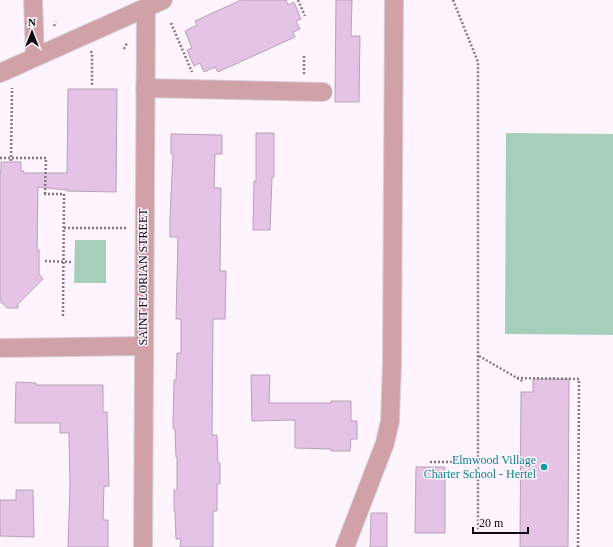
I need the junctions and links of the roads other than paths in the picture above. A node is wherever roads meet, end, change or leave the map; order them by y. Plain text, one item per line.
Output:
1 (33, 0) edge
2 (163, 0) edge
3 (394, 0) edge
4 (146, 8) junction
5 (35, 57) junction
6 (0, 73) edge
7 (145, 88) junction
8 (323, 92) dead end
9 (143, 346) junction
10 (0, 348) edge
11 (142, 547) edge
12 (345, 547) edge

1 - 5 street
2 - 4 street
3 - 12 street
4 - 5 street
4 - 7 street, SAINT FLORIAN STREET
5 - 6 street
7 - 8 street
7 - 9 street, SAINT FLORIAN STREET
9 - 10 street
9 - 11 street, SAINT FLORIAN STREET

